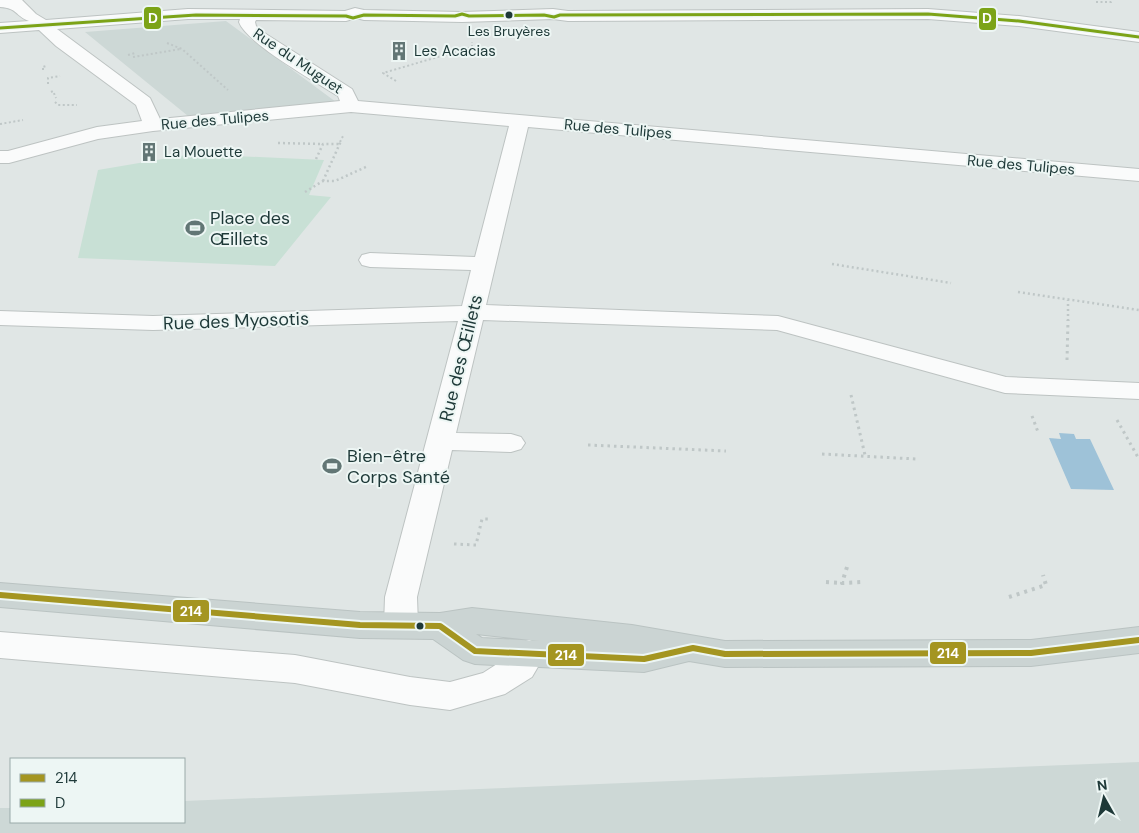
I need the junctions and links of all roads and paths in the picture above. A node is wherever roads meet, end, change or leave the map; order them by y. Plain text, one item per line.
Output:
1 (0, 2) edge
2 (18, 2) edge
3 (618, 8) edge
4 (250, 16) junction
5 (36, 20) junction
6 (7, 27) edge
7 (1139, 37) edge
8 (160, 40) dead end
9 (472, 40) dead end
10 (182, 48) junction
11 (136, 57) dead end
12 (53, 77) dead end
13 (48, 84) dead end
14 (400, 84) dead end
15 (51, 92) dead end
16 (56, 97) dead end
17 (55, 102) dead end
18 (77, 105) dead end
19 (351, 106) junction
20 (259, 116) junction
21 (23, 120) dead end
22 (520, 121) junction
23 (0, 124) edge
24 (153, 125) junction
25 (277, 142) dead end
26 (322, 144) junction
27 (339, 144) dead end
28 (202, 150) dead end
29 (200, 155) dead end
30 (334, 157) dead end
31 (3, 158) edge
32 (316, 159) dead end
33 (368, 166) dead end
34 (1139, 175) edge
35 (323, 180) junction
36 (305, 192) dead end
37 (370, 260) dead end
38 (485, 264) junction
39 (832, 264) dead end
40 (951, 283) dead end
41 (1018, 292) dead end
42 (1068, 300) junction
43 (1139, 310) edge
44 (472, 314) junction
45 (0, 318) edge
46 (1067, 388) junction
47 (1100, 389) junction
48 (1139, 391) edge
49 (851, 395) dead end
50 (440, 441) junction
51 (511, 443) dead end
52 (588, 445) dead end
53 (726, 451) dead end
54 (822, 454) dead end
55 (866, 456) junction
56 (916, 458) dead end
57 (1139, 459) edge
58 (488, 519) dead end
59 (454, 544) dead end
60 (847, 567) dead end
61 (1043, 575) dead end
62 (826, 582) dead end
63 (862, 582) dead end
64 (842, 583) junction
65 (0, 595) edge
66 (1009, 597) dead end
67 (401, 624) junction
68 (440, 626) junction
69 (1139, 640) edge
70 (0, 645) edge
71 (693, 648) junction
72 (529, 653) junction

1 - 2 street
2 - 5 street
3 - 4 street
3 - 7 street
4 - 5 street
4 - 19 street, Rue du Muguet
5 - 6 street
5 - 24 street
8 - 10 path
9 - 14 path
10 - 11 path
10 - 20 path
12 - 13 path
15 - 16 path
17 - 18 path
19 - 20 street, Rue des Tulipes
19 - 22 street, Rue des Tulipes
20 - 24 street, Rue des Tulipes
21 - 23 path
22 - 34 street, Rue des Tulipes
22 - 38 street, Rue des Œillets
24 - 31 street, Rue des Tulipes
25 - 26 path
26 - 27 path
26 - 32 path
28 - 29 path
30 - 35 path
33 - 35 path
35 - 36 path
37 - 38 street
38 - 44 street, Rue des Œillets
39 - 40 path
41 - 42 path
42 - 43 path
42 - 46 path
44 - 45 street, Rue des Myosotis
44 - 46 street, Rue des Myosotis
44 - 50 street, Rue des Œillets
46 - 47 street, Rue des Myosotis
47 - 48 street, Rue des Myosotis
47 - 57 path
49 - 55 path
50 - 51 street
50 - 67 street, Rue des Œillets
52 - 53 path
54 - 55 path
55 - 56 path
58 - 59 path
60 - 64 path
61 - 66 path
62 - 64 path
63 - 64 path
65 - 67 main road
67 - 68 main road
68 - 71 main road
68 - 72 main road
69 - 71 main road
70 - 72 street
71 - 72 main road

